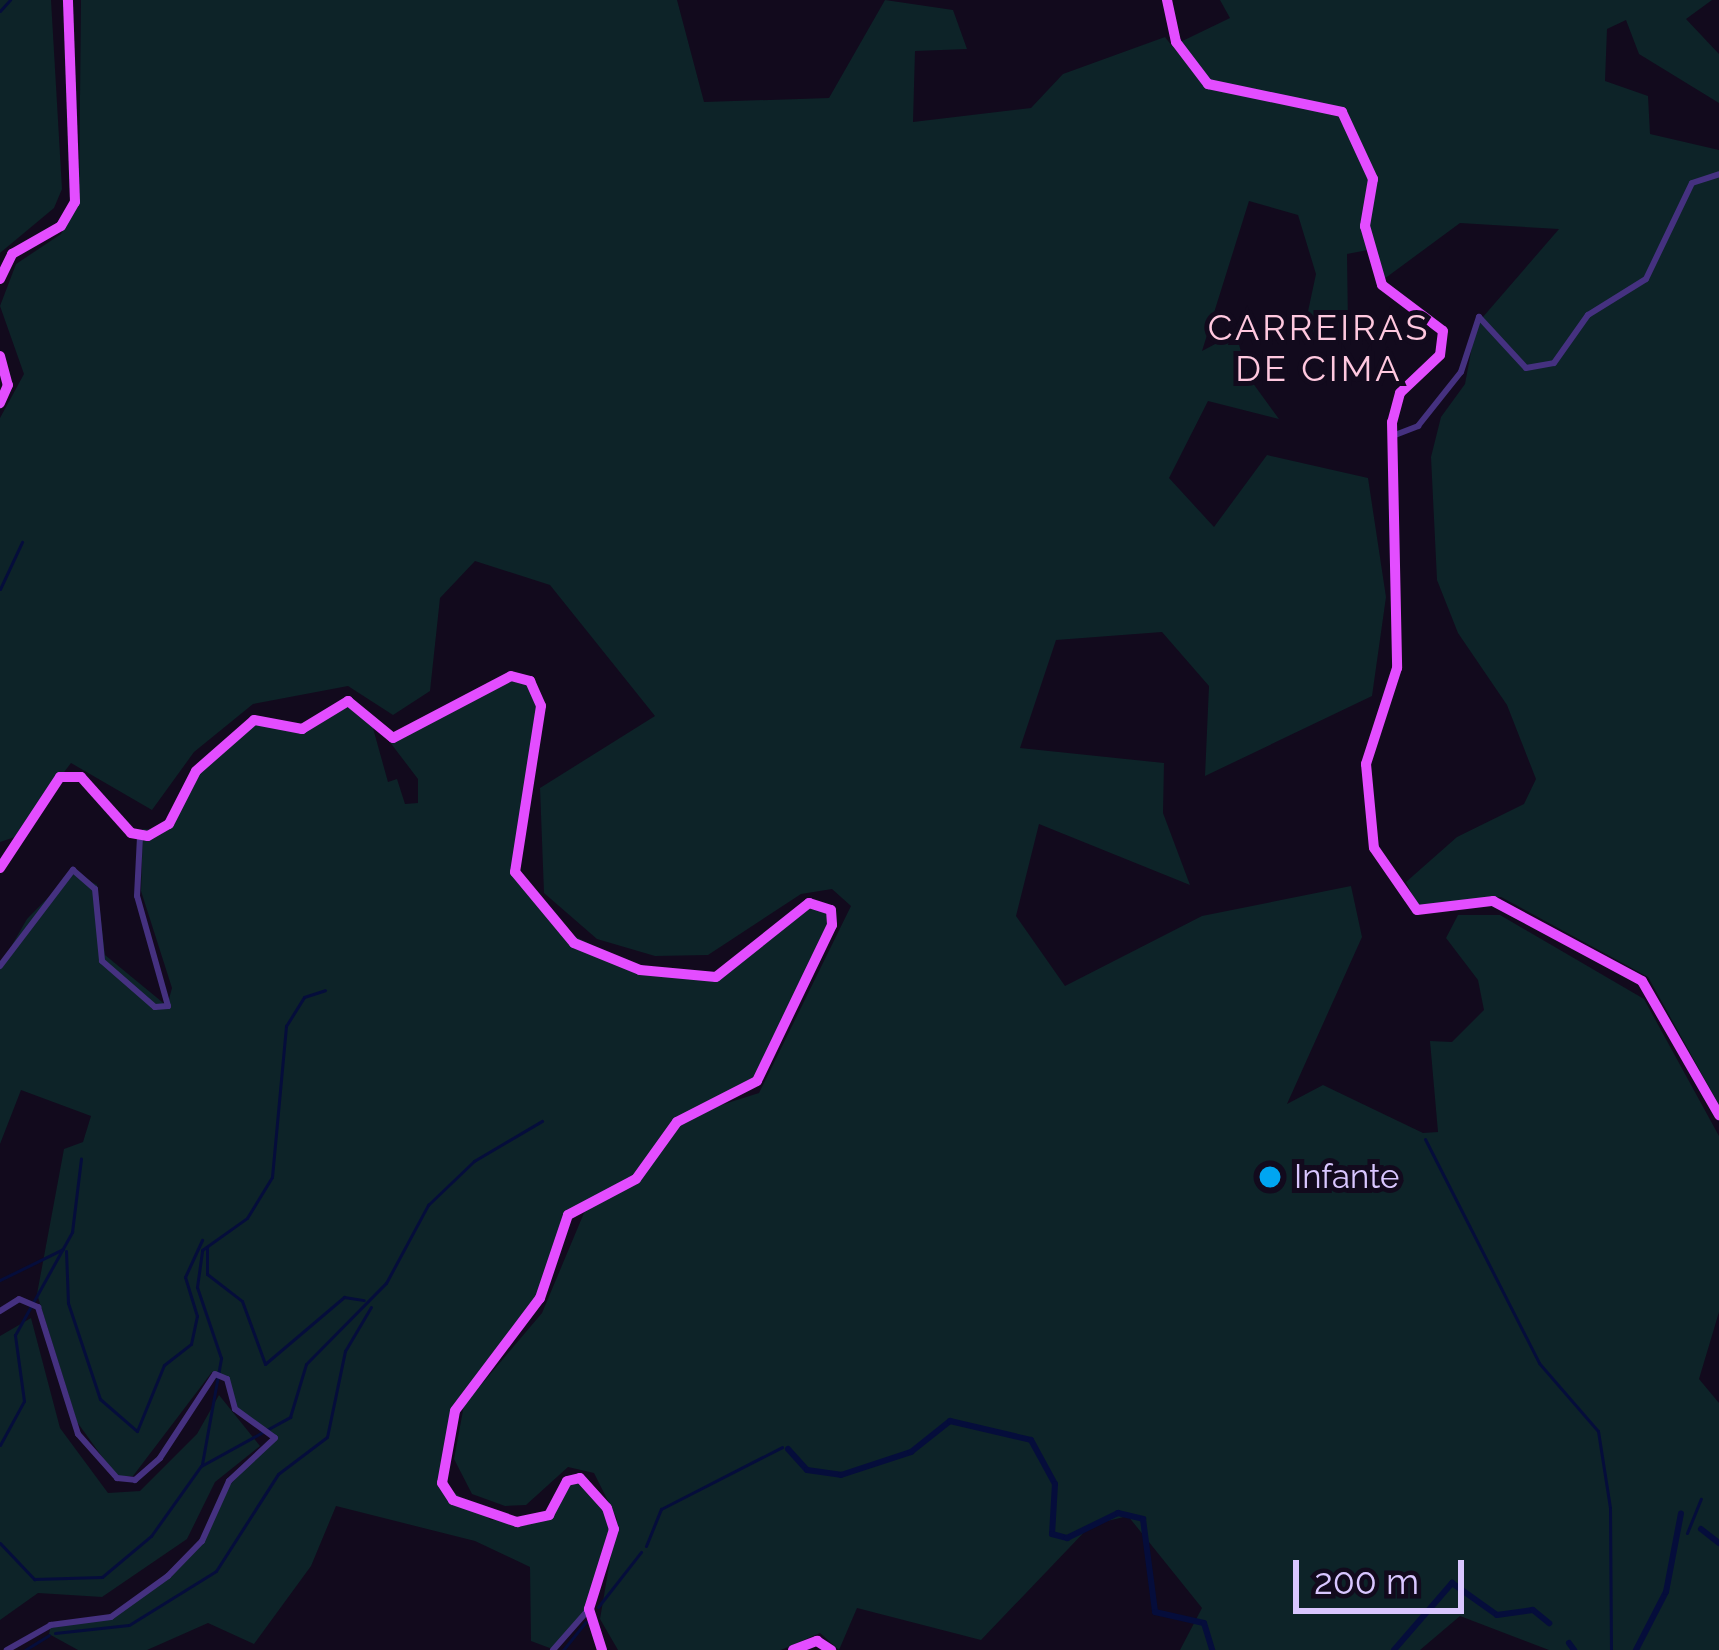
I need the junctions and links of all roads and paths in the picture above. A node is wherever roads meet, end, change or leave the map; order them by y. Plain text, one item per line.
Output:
1 (68, 0) edge
2 (1167, 0) edge
3 (1719, 174) edge
4 (0, 279) edge
5 (0, 356) edge
6 (0, 403) edge
7 (1391, 436) junction
8 (140, 837) junction
9 (0, 868) edge
10 (0, 966) edge
11 (1719, 1115) edge
12 (0, 1311) edge
13 (589, 1609) junction
14 (7, 1650) edge
15 (553, 1650) edge
16 (602, 1650) edge
17 (793, 1650) edge
18 (831, 1650) edge

1 - 4 main road
2 - 7 main road
3 - 7 street
5 - 6 main road
7 - 11 main road
8 - 9 main road
8 - 10 street
8 - 13 main road
12 - 14 street
13 - 15 street
13 - 16 main road
17 - 18 main road

